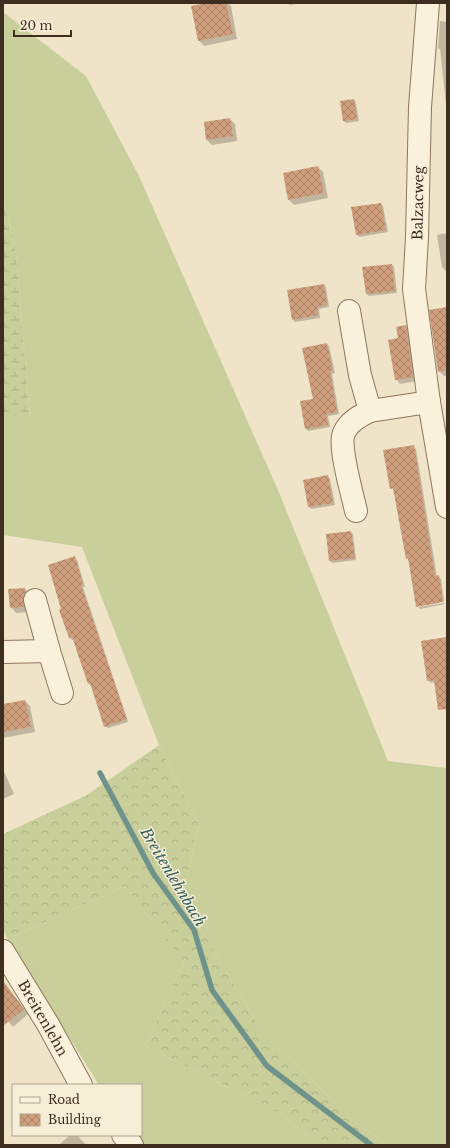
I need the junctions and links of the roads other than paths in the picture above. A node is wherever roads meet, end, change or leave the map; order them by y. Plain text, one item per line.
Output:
1 (428, 3) edge
2 (349, 311) dead end
3 (429, 402) junction
4 (370, 411) junction
5 (447, 507) edge
6 (356, 511) dead end
7 (35, 600) dead end
8 (49, 651) junction
9 (3, 652) edge
10 (62, 694) dead end
11 (3, 951) edge
12 (80, 1084) edge
13 (124, 1136) edge
14 (132, 1145) edge

1 - 3 street, Balzacweg
2 - 4 street
3 - 4 street
3 - 5 street, Balzacweg
4 - 6 street
7 - 8 street
8 - 9 street
8 - 10 street
11 - 12 street, Breitenlehn
13 - 14 street

